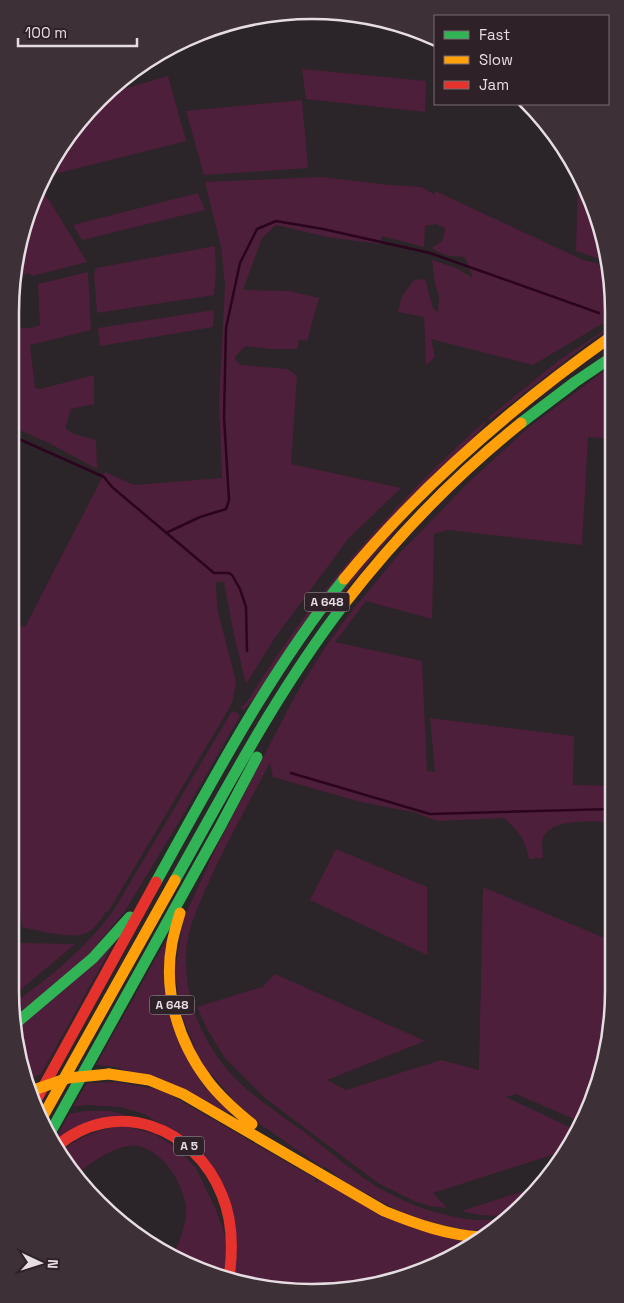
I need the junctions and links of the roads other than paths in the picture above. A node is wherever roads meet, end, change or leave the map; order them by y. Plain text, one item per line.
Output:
1 (605, 341) edge
2 (605, 362) edge
3 (318, 639) junction
4 (220, 827) junction
5 (148, 897) junction
6 (20, 1020) edge
7 (36, 1089) edge
8 (38, 1096) edge
9 (45, 1112) edge
10 (53, 1128) edge
11 (61, 1143) edge
12 (282, 1151) junction
13 (474, 1236) edge
14 (229, 1272) edge

1 - 5 highway, A 648
2 - 3 highway, A 648
3 - 4 highway, A 648
3 - 9 highway, A 648
4 - 10 highway, A 648
4 - 12 highway, A 648
5 - 6 highway
5 - 8 highway, A 648
7 - 12 highway, bridge
11 - 14 highway, A 5
12 - 13 highway, A 648

